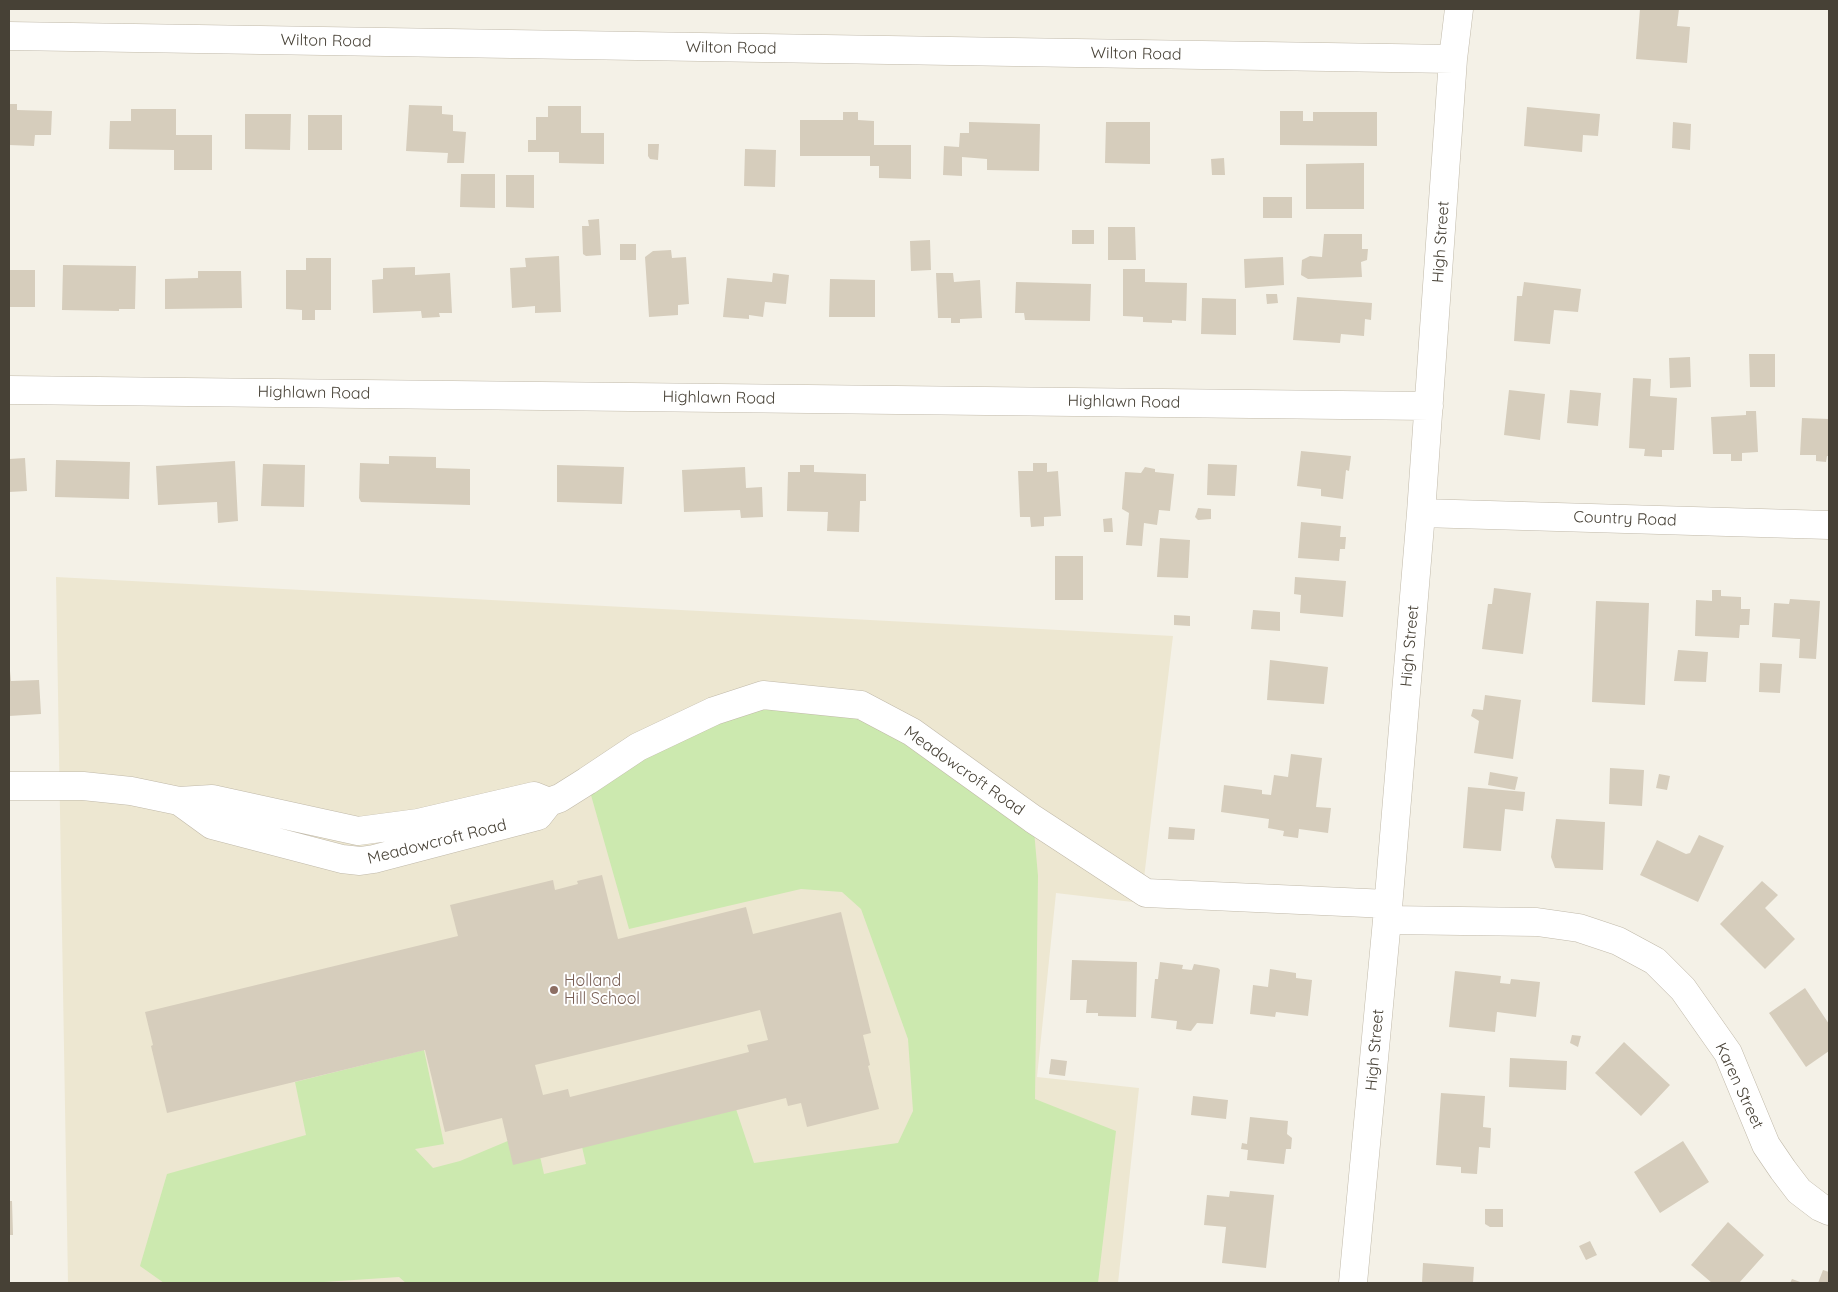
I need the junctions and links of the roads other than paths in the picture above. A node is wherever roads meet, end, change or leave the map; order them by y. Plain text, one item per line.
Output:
1 (1458, 9) edge
2 (9, 36) edge
3 (1453, 59) junction
4 (9, 390) edge
5 (1429, 406) junction
6 (1421, 513) junction
7 (1829, 525) edge
8 (9, 786) edge
9 (1387, 912) junction
10 (1829, 1211) edge
11 (1353, 1283) edge

1 - 3 street, High Street
2 - 3 street, Wilton Road
3 - 5 street, High Street
4 - 5 street, Highlawn Road
5 - 6 street, High Street
6 - 7 street, Country Road
6 - 9 street, High Street
8 - 9 street, Meadowcroft Road
9 - 10 street, Karen Street
9 - 11 street, High Street

